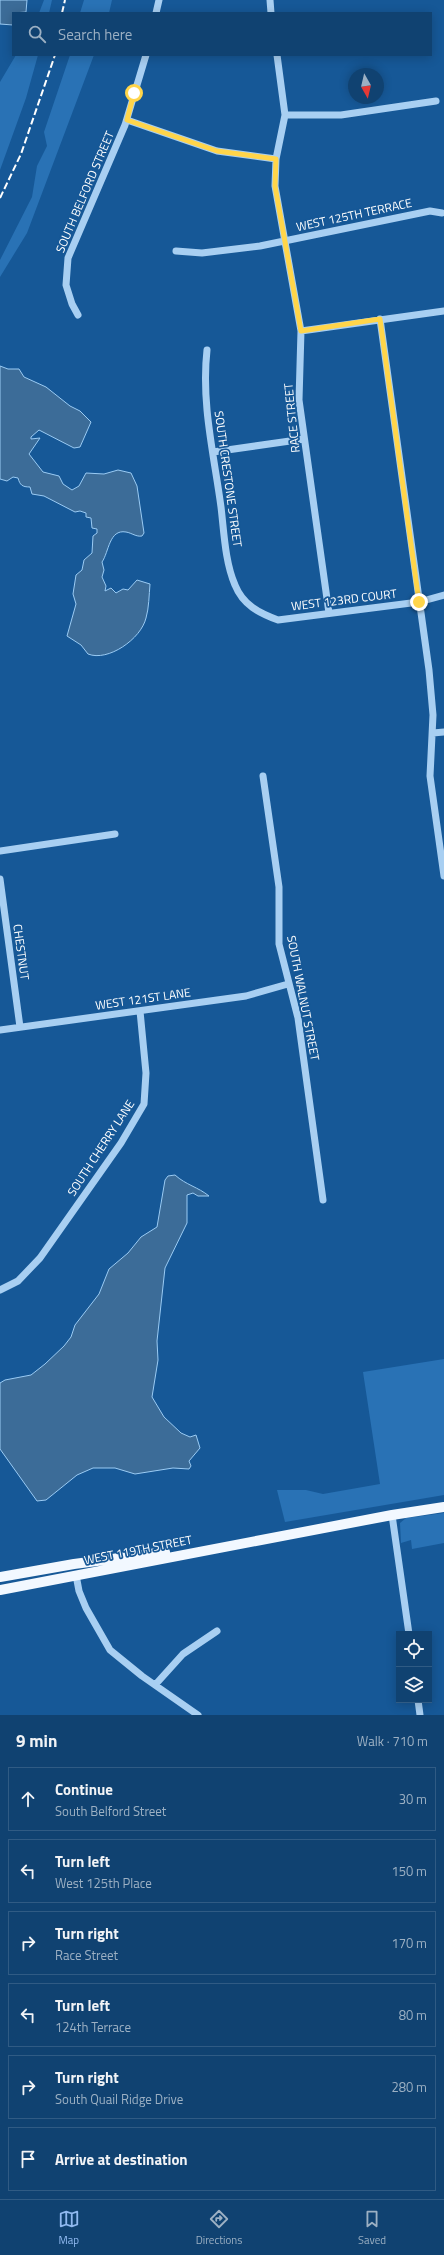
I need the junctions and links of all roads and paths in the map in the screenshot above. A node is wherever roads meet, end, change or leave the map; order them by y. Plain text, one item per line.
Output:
1 (159, 0) edge
2 (270, 0) edge
3 (156, 12) edge
4 (271, 12) edge
5 (146, 56) edge
6 (277, 56) edge
7 (436, 101) dead end
8 (285, 115) junction
9 (127, 120) junction
10 (276, 159) junction
11 (442, 213) dead end
12 (285, 241) junction
13 (176, 251) dead end
14 (444, 311) edge
15 (78, 315) dead end
16 (380, 319) junction
17 (301, 331) junction
18 (207, 350) dead end
19 (304, 439) junction
20 (213, 452) junction
21 (444, 595) edge
22 (419, 602) junction
23 (249, 606) joint
24 (329, 613) junction
25 (444, 732) edge
26 (433, 733) junction
27 (263, 776) dead end
28 (115, 834) dead end
29 (0, 850) edge
30 (444, 876) edge
31 (0, 879) edge
32 (288, 984) junction
33 (140, 1012) junction
34 (20, 1027) junction
35 (0, 1030) edge
36 (323, 1200) dead end
37 (0, 1290) edge
38 (444, 1507) edge
39 (392, 1515) junction
40 (280, 1536) junction
41 (76, 1575) junction
42 (0, 1577) edge
43 (0, 1590) edge
44 (409, 1631) edge
45 (217, 1632) dead end
46 (155, 1685) junction
47 (418, 1703) edge
48 (198, 1715) edge
49 (420, 1715) edge

1 - 3 street
2 - 4 street
5 - 9 street, SOUTH BELFORD STREET
6 - 8 street, RACE STREET
7 - 8 street
8 - 10 street, RACE STREET
9 - 10 street
9 - 15 street, SOUTH BELFORD STREET
10 - 12 street, RACE STREET
11 - 12 street, WEST 125TH TERRACE
12 - 13 street, WEST 125TH TERRACE
12 - 17 street, RACE STREET
14 - 16 street
16 - 17 street
16 - 22 street
17 - 19 street, RACE STREET
18 - 20 street, SOUTH CRESTONE STREET
19 - 20 street
19 - 24 street, RACE STREET
20 - 23 street, SOUTH CRESTONE STREET
21 - 22 street, WEST 123RD COURT
22 - 24 street, WEST 123RD COURT
22 - 26 street
23 - 24 street, WEST 123RD COURT
25 - 26 street
26 - 30 street
27 - 32 street, SOUTH WALNUT STREET
28 - 29 street
31 - 34 street, CHESTNUT
32 - 33 street, WEST 121ST LANE
32 - 36 street, SOUTH WALNUT STREET
33 - 34 street, WEST 121ST LANE
33 - 37 street, SOUTH CHERRY LANE
34 - 35 street, WEST 121ST LANE
38 - 39 main road, WEST 119TH STREET
39 - 40 main road, WEST 119TH STREET
39 - 44 street
40 - 41 main road, WEST 119TH STREET
40 - 42 main road, WEST 119TH STREET
41 - 43 main road, WEST 119TH STREET
41 - 46 street
45 - 46 street
46 - 48 street
47 - 49 street

